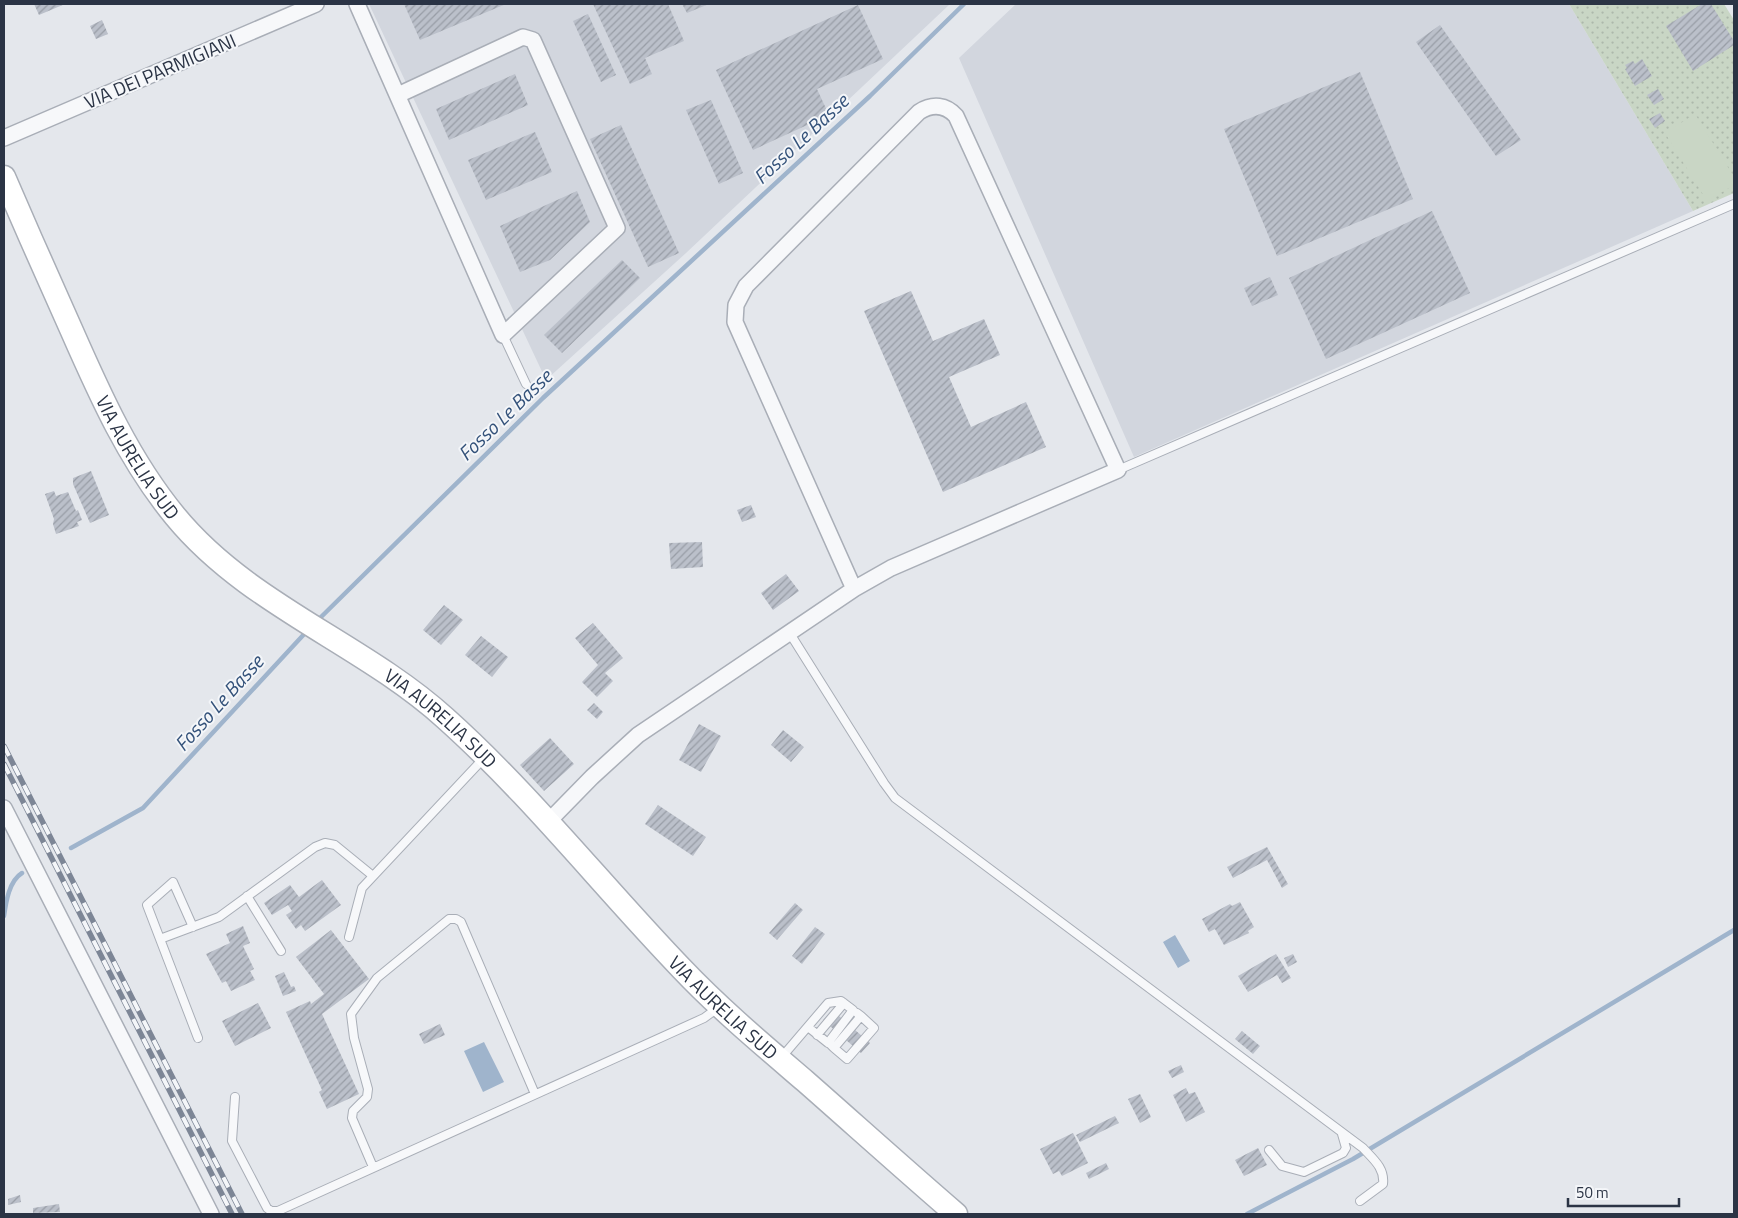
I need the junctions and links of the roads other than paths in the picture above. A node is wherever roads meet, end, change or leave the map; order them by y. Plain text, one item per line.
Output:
1 (316, 4) edge
2 (357, 4) edge
3 (398, 95) junction
4 (4, 138) edge
5 (4, 177) edge
6 (1734, 204) edge
7 (503, 335) junction
8 (526, 384) dead end
9 (1118, 470) junction
10 (854, 589) junction
11 (789, 632) junction
12 (485, 756) junction
13 (4, 808) edge
14 (547, 823) junction
15 (373, 876) junction
16 (247, 896) junction
17 (193, 927) junction
18 (349, 937) dead end
19 (160, 940) junction
20 (281, 951) dead end
21 (844, 1003) junction
22 (721, 1006) junction
23 (853, 1010) junction
24 (861, 1016) junction
25 (808, 1027) junction
26 (818, 1035) junction
27 (198, 1038) dead end
28 (831, 1045) junction
29 (780, 1059) junction
30 (535, 1094) junction
31 (235, 1097) dead end
32 (1342, 1134) junction
33 (1269, 1150) dead end
34 (373, 1167) junction
35 (1360, 1201) dead end
36 (211, 1214) edge
37 (956, 1214) edge

1 - 4 street, VIA DEI PARMIGIANI
2 - 3 street
3 - 7 street
3 - 7 street
5 - 12 main road, VIA AURELIA SUD
6 - 9 lane
7 - 8 lane
9 - 10 street
9 - 10 street
10 - 11 street
11 - 14 street
11 - 32 lane
12 - 14 main road, VIA AURELIA SUD
12 - 15 lane
13 - 36 street
14 - 22 main road, VIA AURELIA SUD
15 - 16 lane
15 - 18 lane
16 - 17 lane
16 - 20 lane
17 - 19 lane
17 - 19 lane
19 - 27 lane
21 - 23 lane
21 - 25 lane
21 - 26 lane
22 - 29 main road, VIA AURELIA SUD
22 - 30 lane
23 - 24 lane
23 - 28 lane
24 - 28 lane
24 - 28 lane
25 - 26 lane
25 - 29 lane
26 - 28 lane
29 - 37 main road, VIA AURELIA SUD
30 - 34 lane
30 - 34 lane
31 - 34 lane
32 - 33 lane
32 - 35 lane

